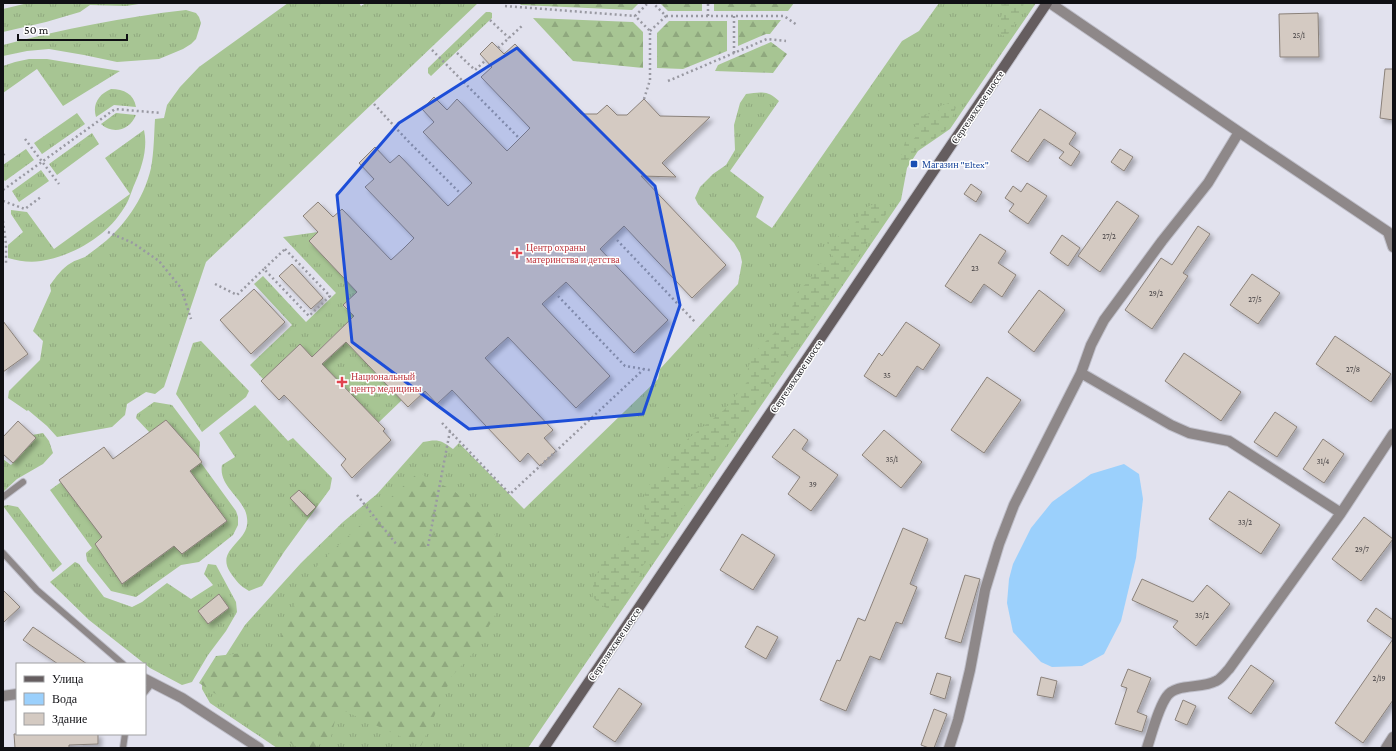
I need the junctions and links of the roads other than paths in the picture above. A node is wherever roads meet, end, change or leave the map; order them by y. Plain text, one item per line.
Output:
1 (1047, 3) edge
2 (1050, 3) edge
3 (1239, 132) junction
4 (1391, 233) edge
5 (1393, 247) edge
6 (1081, 373) junction
7 (1393, 434) edge
8 (23, 482) dead end
9 (3, 497) edge
10 (1341, 513) junction
11 (3, 553) edge
12 (122, 663) edge
13 (148, 681) edge
14 (16, 694) edge
15 (3, 696) edge
16 (125, 735) edge
17 (1393, 737) edge
18 (122, 748) edge
19 (259, 748) edge
20 (544, 748) edge
21 (949, 748) edge
22 (1147, 748) edge
23 (1386, 748) edge

1 - 20 main road, Сергеляхское шоссе
2 - 3 street
3 - 4 street
3 - 6 street
4 - 5 street
6 - 10 street
6 - 21 street
7 - 10 street
8 - 9 lane
10 - 22 street
11 - 12 lane
13 - 19 street
14 - 15 street
16 - 18 lane
17 - 23 street

